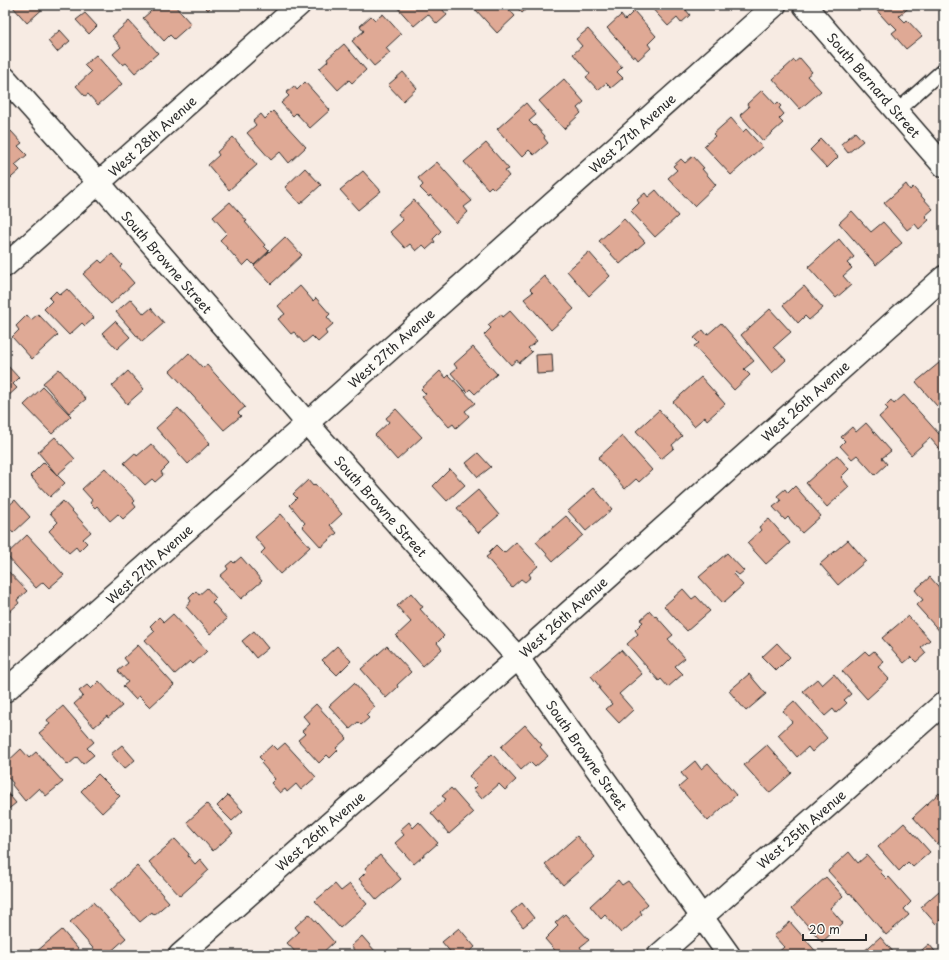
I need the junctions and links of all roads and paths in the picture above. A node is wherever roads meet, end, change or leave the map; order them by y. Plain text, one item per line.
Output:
1 (299, 5) edge
2 (775, 5) edge
3 (804, 5) edge
4 (944, 69) edge
5 (5, 78) edge
6 (897, 111) junction
7 (944, 166) edge
8 (99, 184) junction
9 (5, 266) edge
10 (944, 276) edge
11 (307, 423) junction
12 (518, 658) junction
13 (5, 691) edge
14 (944, 703) edge
15 (702, 916) junction
16 (180, 955) edge
17 (659, 955) edge
18 (728, 955) edge

1 - 8 street, West 28th Avenue
2 - 11 street, West 27th Avenue
3 - 6 street, South Bernard Street
4 - 6 lane
5 - 8 street, South Browne Street
6 - 7 street, South Bernard Street
8 - 9 street, West 28th Avenue
8 - 11 street, South Browne Street
10 - 12 street, West 26th Avenue
11 - 12 street, South Browne Street
11 - 13 street, West 27th Avenue
12 - 15 street, South Browne Street
12 - 16 street, West 26th Avenue
14 - 15 street, West 25th Avenue
15 - 17 street, West 25th Avenue
15 - 18 street, South Browne Street

